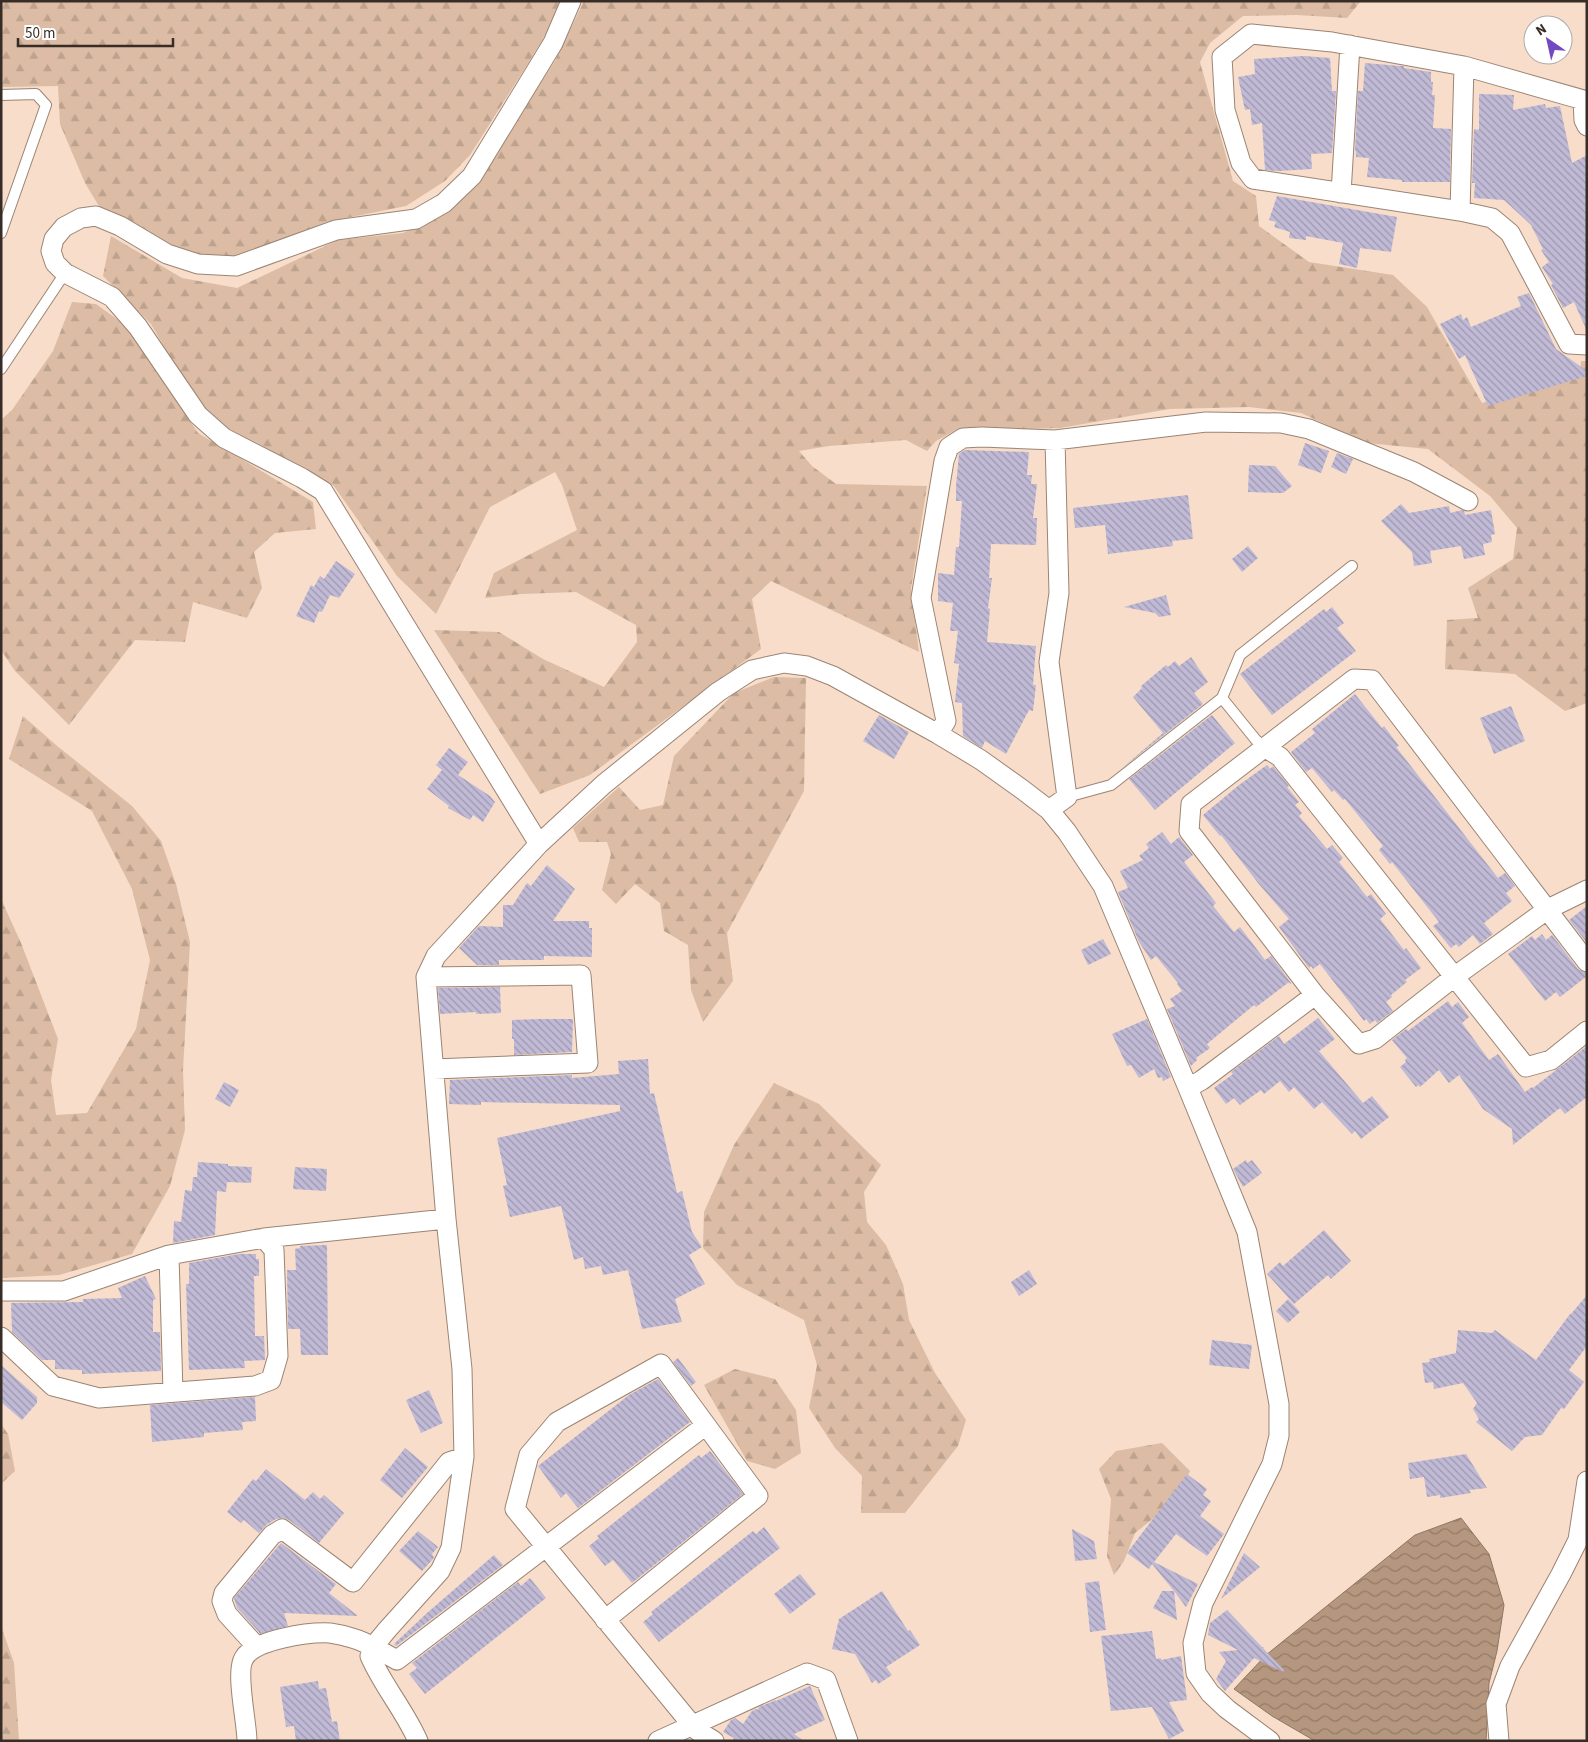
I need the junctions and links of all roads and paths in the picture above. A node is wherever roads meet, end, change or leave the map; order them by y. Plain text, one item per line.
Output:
1 (571, 1) edge
2 (1350, 45) junction
3 (1464, 66) junction
4 (1, 95) edge
5 (1585, 101) edge
6 (1587, 126) edge
7 (1341, 193) junction
8 (1460, 211) junction
9 (1, 233) edge
10 (64, 273) junction
11 (1587, 345) edge
12 (1, 369) edge
13 (1056, 440) junction
14 (1468, 501) dead end
15 (1352, 566) dead end
16 (1222, 698) junction
17 (938, 734) junction
18 (1266, 748) junction
19 (1066, 796) junction
20 (1049, 810) junction
21 (539, 844) junction
22 (1587, 890) edge
23 (1548, 910) junction
24 (1587, 962) edge
25 (426, 977) junction
26 (1454, 977) junction
27 (1315, 995) junction
28 (1587, 1031) edge
29 (434, 1069) junction
30 (1188, 1088) junction
31 (446, 1219) junction
32 (264, 1238) junction
33 (169, 1256) junction
34 (1, 1292) edge
35 (1, 1337) edge
36 (173, 1392) junction
37 (706, 1425) junction
38 (464, 1457) junction
39 (1587, 1481) edge
40 (545, 1546) junction
41 (606, 1620) junction
42 (257, 1647) junction
43 (373, 1647) junction
44 (692, 1725) junction
45 (247, 1741) edge
46 (418, 1741) edge
47 (658, 1741) edge
48 (714, 1741) edge
49 (848, 1741) edge
50 (1270, 1741) edge
51 (1499, 1741) edge

1 - 10 street
2 - 3 street
2 - 7 street
2 - 7 street
3 - 5 street
3 - 8 street
4 - 9 lane
5 - 6 street
7 - 8 street
8 - 11 street
10 - 12 lane
10 - 21 street
13 - 14 street
13 - 17 street
13 - 19 street
15 - 16 lane
16 - 18 lane
16 - 19 lane
17 - 20 street
17 - 21 street
18 - 23 street
18 - 26 street
18 - 27 street
19 - 20 street
20 - 30 street
21 - 25 street
22 - 23 street
23 - 24 street
23 - 26 street
25 - 29 street
25 - 29 street
26 - 27 street
26 - 28 street
27 - 30 street
29 - 31 street
30 - 50 street
31 - 32 street
31 - 38 street
32 - 33 street
32 - 36 street
33 - 34 street
33 - 36 street
35 - 36 street
37 - 40 street
37 - 40 street
37 - 41 street
38 - 42 street
38 - 43 street
39 - 51 street
40 - 41 street
40 - 43 street
41 - 44 street
42 - 43 street
42 - 45 street
43 - 46 street
44 - 47 street
44 - 48 street
44 - 49 street

